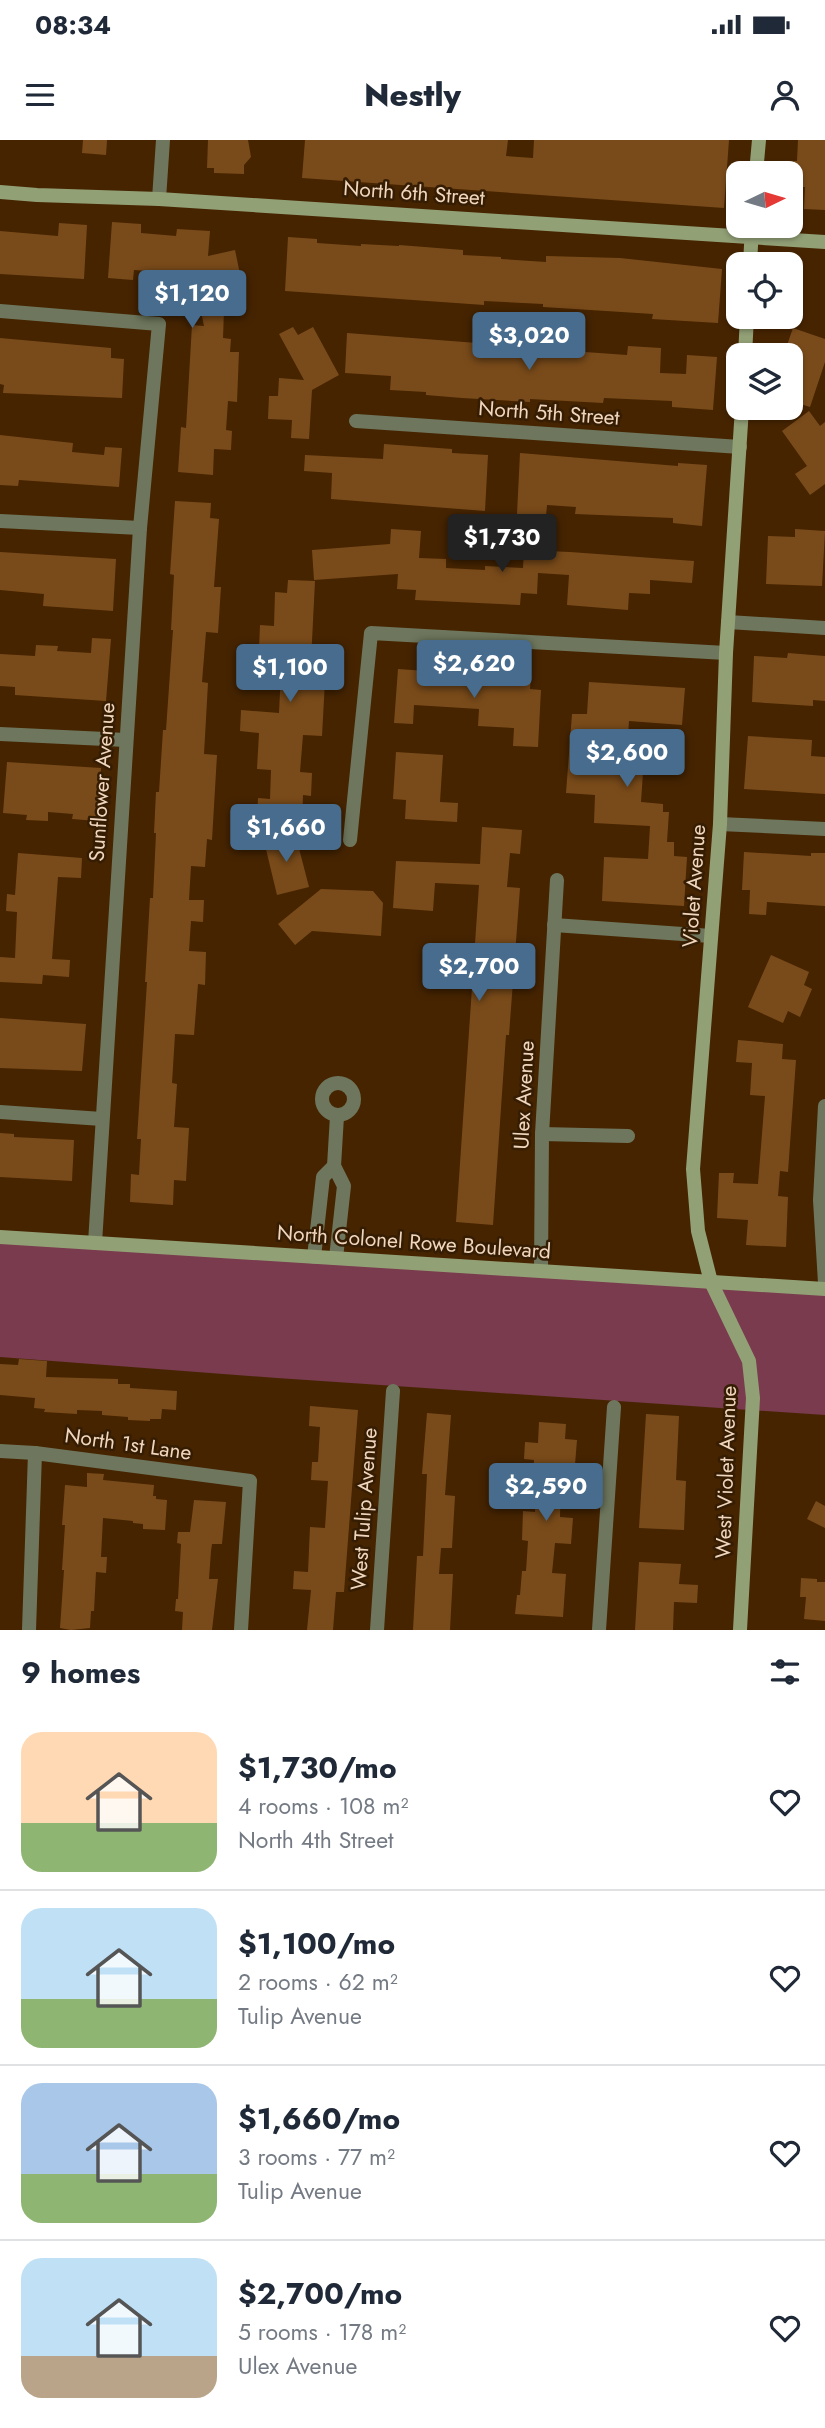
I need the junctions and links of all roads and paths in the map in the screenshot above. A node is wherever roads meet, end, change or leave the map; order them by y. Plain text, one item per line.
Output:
1 (163, 140) edge
2 (759, 140) edge
3 (758, 161) edge
4 (0, 192) edge
5 (159, 199) junction
6 (726, 229) edge
7 (801, 238) edge
8 (825, 242) edge
9 (0, 311) edge
10 (741, 420) edge
11 (356, 422) dead end
12 (740, 447) junction
13 (0, 521) edge
14 (140, 528) junction
15 (729, 622) junction
16 (825, 628) edge
17 (726, 653) junction
18 (0, 734) edge
19 (126, 740) junction
20 (720, 824) junction
21 (825, 829) edge
22 (351, 840) dead end
23 (557, 880) dead end
24 (554, 925) junction
25 (711, 936) junction
26 (825, 1106) edge
27 (0, 1112) edge
28 (337, 1116) dead end
29 (102, 1119) junction
30 (542, 1134) junction
31 (628, 1136) dead end
32 (334, 1166) junction
33 (0, 1237) edge
34 (94, 1243) junction
35 (314, 1257) junction
36 (336, 1258) junction
37 (541, 1270) junction
38 (711, 1282) junction
39 (825, 1283) edge
40 (825, 1289) edge
41 (393, 1391) dead end
42 (614, 1407) dead end
43 (0, 1451) edge
44 (36, 1453) junction
45 (29, 1630) edge
46 (241, 1630) edge
47 (377, 1630) edge
48 (599, 1630) edge
49 (740, 1630) edge

1 - 5 street
2 - 3 street
4 - 5 street, North 6th Street
5 - 6 street, North 6th Street
7 - 8 street, North 6th Street
9 - 14 street, Sunflower Avenue
10 - 12 street, Violet Avenue
11 - 12 street, North 5th Street
12 - 15 street, Violet Avenue
13 - 14 street
14 - 19 street, Sunflower Avenue
15 - 16 street
15 - 17 street, Violet Avenue
17 - 20 street, Violet Avenue
17 - 22 street
18 - 19 street
19 - 29 street, Sunflower Avenue
20 - 21 street
20 - 25 street, Violet Avenue
23 - 24 street, Ulex Avenue
24 - 25 street
24 - 30 street, Ulex Avenue
25 - 38 street, Violet Avenue
26 - 39 street
27 - 29 street
28 - 32 street
29 - 34 street, Sunflower Avenue
30 - 31 street
30 - 37 street, Ulex Avenue
32 - 35 street
32 - 36 street
33 - 34 street, North Colonel Rowe Boulevard
34 - 35 street, North Colonel Rowe Boulevard
35 - 36 street, North Colonel Rowe Boulevard
36 - 37 street, North Colonel Rowe Boulevard
37 - 38 street, North Colonel Rowe Boulevard
38 - 40 street, North Colonel Rowe Boulevard
38 - 49 street, West Violet Avenue
41 - 47 street, West Tulip Avenue
42 - 48 street
43 - 44 street, North 1st Lane
44 - 45 street
44 - 46 street, North 1st Lane

